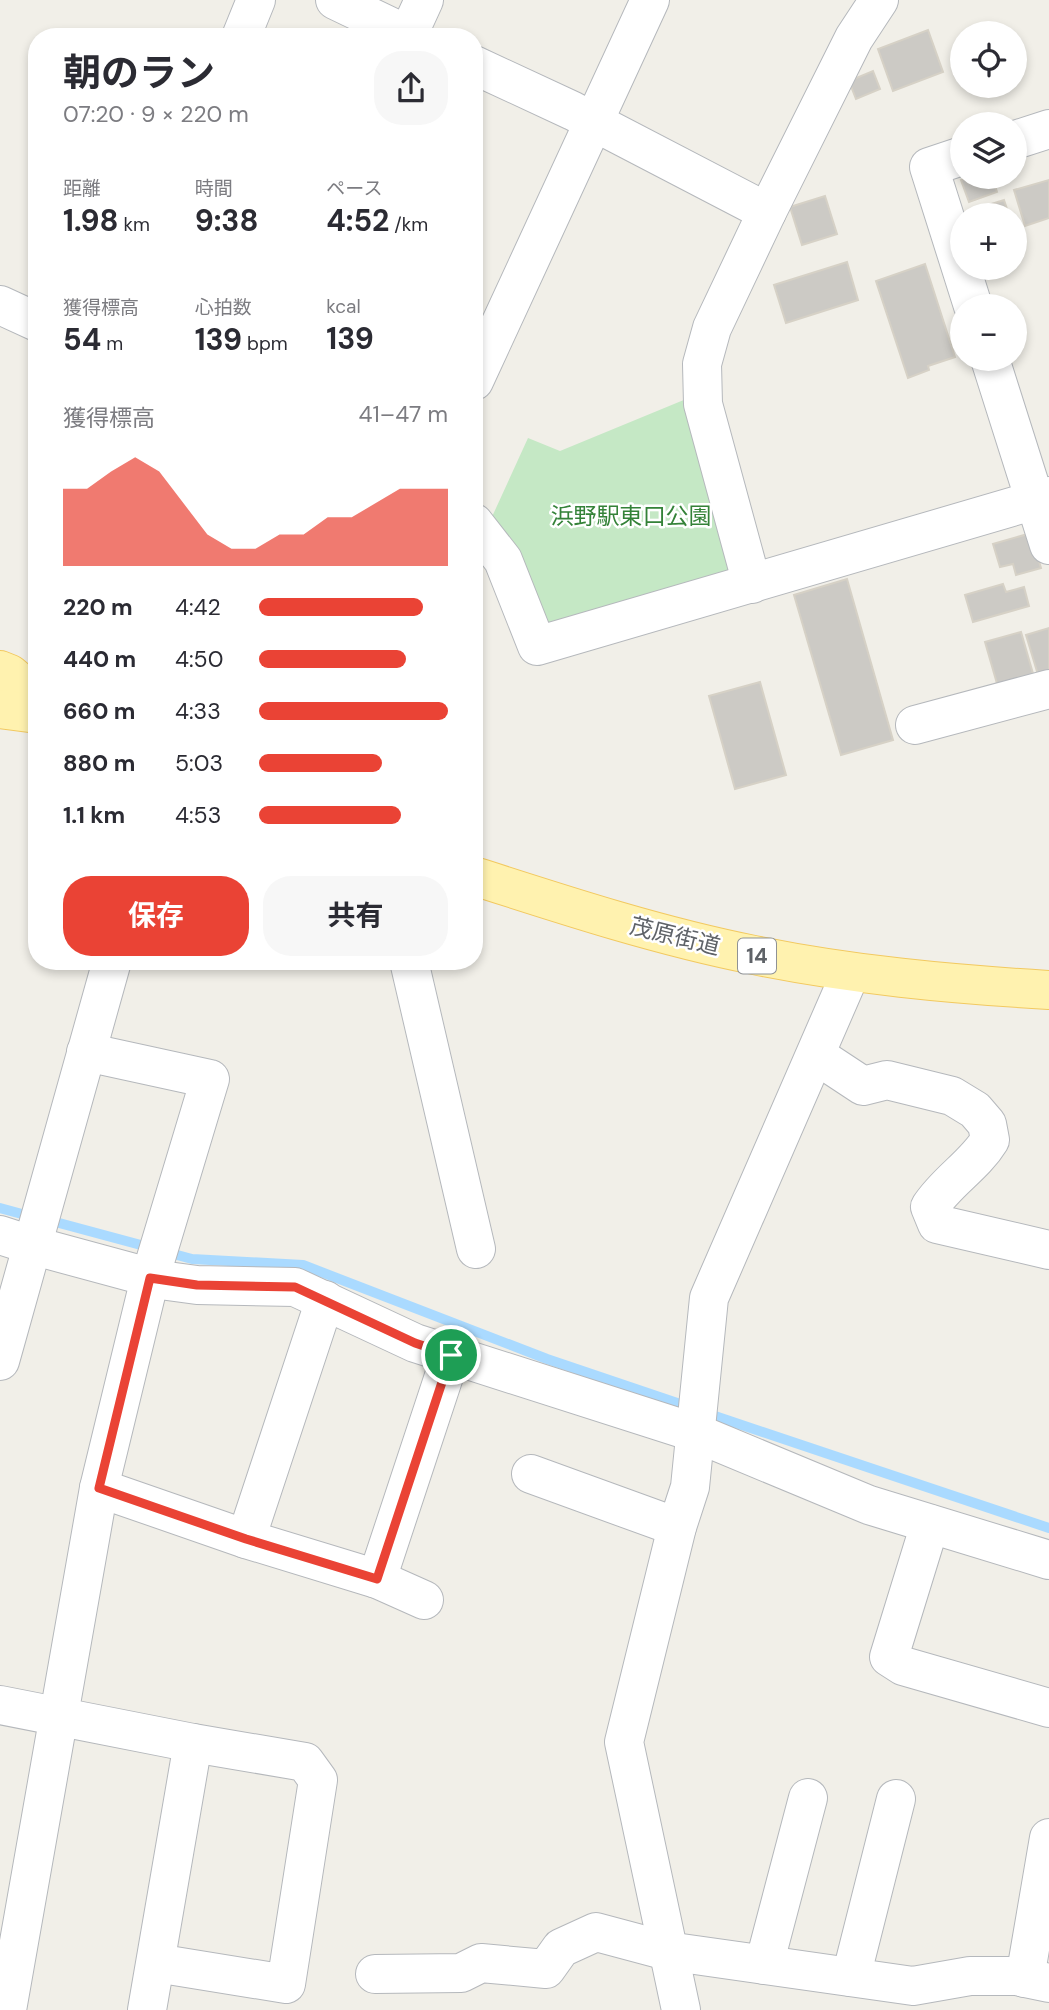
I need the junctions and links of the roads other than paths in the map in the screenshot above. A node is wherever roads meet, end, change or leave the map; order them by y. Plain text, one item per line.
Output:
1 (256, 0) edge
2 (335, 0) edge
3 (424, 0) edge
4 (624, 0) edge
5 (650, 0) edge
6 (879, 0) edge
7 (245, 28) edge
8 (393, 28) edge
9 (413, 28) edge
10 (483, 69) edge
11 (583, 116) junction
12 (1049, 129) edge
13 (1027, 136) edge
14 (950, 160) edge
15 (767, 212) junction
16 (969, 294) edge
17 (483, 301) edge
18 (0, 305) edge
19 (28, 318) edge
20 (483, 359) edge
21 (994, 371) edge
22 (1042, 498) edge
23 (483, 534) edge
24 (1049, 545) edge
25 (752, 584) junction
26 (0, 670) edge
27 (28, 689) edge
28 (1049, 689) edge
29 (0, 709) edge
30 (28, 713) edge
31 (915, 725) dead end
32 (483, 879) edge
33 (109, 970) edge
34 (411, 970) edge
35 (850, 972) junction
36 (1049, 989) edge
37 (86, 1052) junction
38 (816, 1055) junction
39 (15, 1240) edge
40 (475, 1249) dead end
41 (1049, 1250) edge
42 (150, 1278) junction
43 (325, 1300) junction
44 (451, 1355) junction
45 (0, 1361) edge
46 (696, 1433) junction
47 (531, 1474) dead end
48 (99, 1488) junction
49 (930, 1524) junction
50 (677, 1527) junction
51 (246, 1539) junction
52 (1049, 1560) edge
53 (377, 1579) junction
54 (424, 1600) dead end
55 (0, 1705) edge
56 (1049, 1708) edge
57 (58, 1715) junction
58 (193, 1743) junction
59 (808, 1798) dead end
60 (897, 1800) dead end
61 (1049, 1838) edge
62 (667, 1951) junction
63 (156, 1963) junction
64 (764, 1965) junction
65 (375, 1974) dead end
66 (851, 1977) junction
67 (1036, 1988) edge
68 (7, 2010) edge
69 (147, 2010) edge
70 (681, 2010) edge

1 - 7 street
2 - 8 street
3 - 9 street
4 - 11 street
5 - 11 street
6 - 15 street
10 - 11 street
11 - 15 street
11 - 17 street
11 - 20 street
12 - 13 street
14 - 16 street
15 - 25 street
18 - 19 street
21 - 22 street
22 - 24 street
22 - 25 street
23 - 25 street
26 - 27 main road
28 - 31 street
29 - 30 main road
32 - 35 main road, 茂原街道 / 14
33 - 37 street
34 - 40 street
35 - 36 main road, 茂原街道 / 14
35 - 38 street
37 - 39 street
37 - 42 street
38 - 41 street
38 - 46 street
39 - 42 street
39 - 45 street
42 - 43 street
42 - 48 street
43 - 44 street
43 - 51 street
44 - 46 street
44 - 53 street
46 - 49 street
46 - 50 street
47 - 50 street
48 - 51 street
48 - 57 street
49 - 52 street
49 - 56 street
50 - 62 street
51 - 53 street
53 - 54 street
55 - 57 street
57 - 58 street
57 - 68 street
58 - 63 street
58 - 63 street
59 - 64 street
60 - 66 street
61 - 67 street
62 - 64 street
62 - 65 street
62 - 70 street
63 - 69 street
64 - 66 street
66 - 67 street

